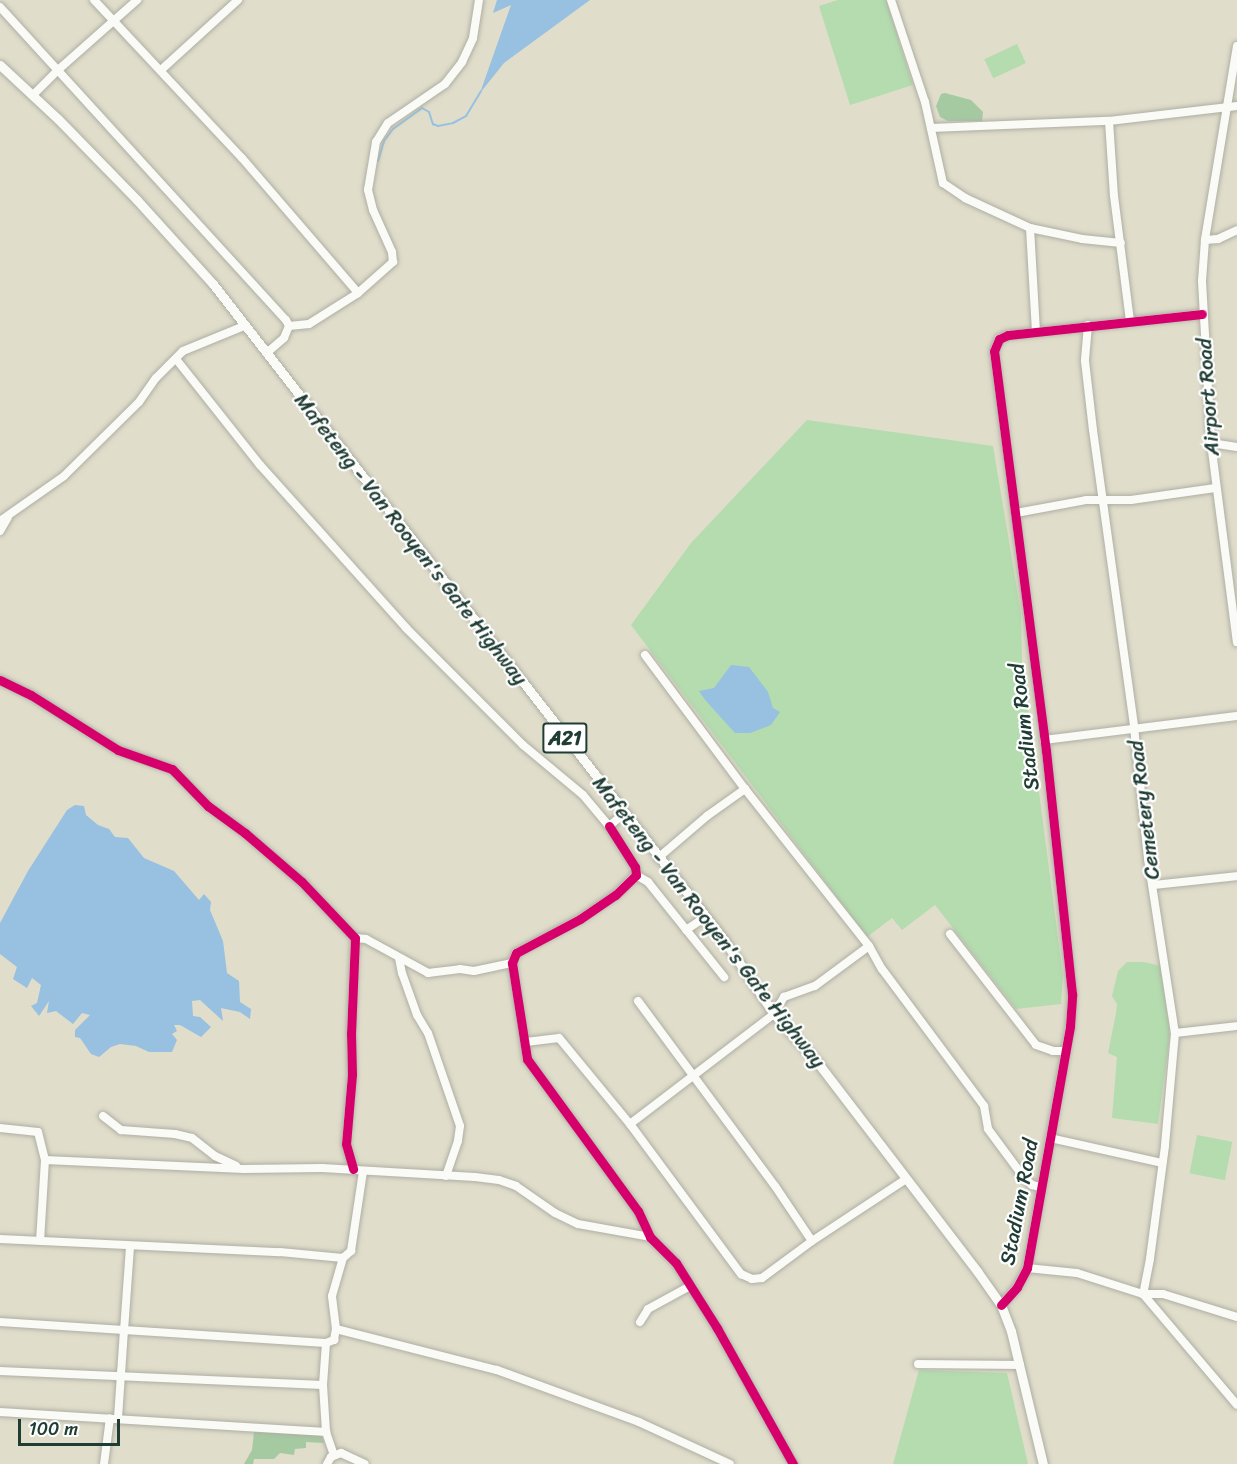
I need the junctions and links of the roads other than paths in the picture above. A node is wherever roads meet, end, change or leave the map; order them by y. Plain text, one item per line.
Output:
1 (94, 0) edge
2 (137, 0) edge
3 (238, 0) edge
4 (478, 0) edge
5 (891, 0) edge
6 (0, 8) edge
7 (115, 21) junction
8 (1237, 46) edge
9 (0, 65) edge
10 (58, 70) junction
11 (160, 70) junction
12 (33, 95) junction
13 (1227, 106) junction
14 (1237, 106) edge
15 (1109, 121) junction
16 (931, 128) junction
17 (1030, 228) junction
18 (1237, 230) edge
19 (1205, 240) junction
20 (1121, 243) junction
21 (358, 293) junction
22 (1202, 314) junction
23 (1130, 321) junction
24 (1088, 325) junction
25 (244, 326) junction
26 (289, 326) junction
27 (1036, 331) junction
28 (267, 353) junction
29 (176, 359) junction
30 (1211, 443) junction
31 (1237, 447) edge
32 (1215, 488) junction
33 (1103, 499) junction
34 (1016, 513) junction
35 (9, 517) junction
36 (0, 521) edge
37 (0, 531) edge
38 (1236, 625) edge
39 (1237, 642) edge
40 (645, 655) dead end
41 (0, 680) edge
42 (1237, 716) edge
43 (1134, 727) junction
44 (1044, 740) junction
45 (745, 789) junction
46 (625, 813) junction
47 (609, 826) junction
48 (658, 858) junction
49 (636, 875) junction
50 (1237, 876) edge
51 (1153, 885) junction
52 (705, 916) junction
53 (686, 930) junction
54 (950, 934) dead end
55 (355, 938) junction
56 (869, 946) junction
57 (399, 958) junction
58 (512, 963) junction
59 (724, 977) dead end
60 (638, 1001) dead end
61 (774, 1014) junction
62 (1237, 1026) edge
63 (1175, 1033) junction
64 (526, 1042) junction
65 (1066, 1051) junction
66 (695, 1076) junction
67 (103, 1116) dead end
68 (630, 1124) junction
69 (0, 1128) edge
70 (1050, 1138) junction
71 (45, 1161) junction
72 (1162, 1163) junction
73 (243, 1168) junction
74 (353, 1169) junction
75 (363, 1172) junction
76 (446, 1176) junction
77 (906, 1179) junction
78 (1040, 1187) junction
79 (650, 1237) junction
80 (0, 1239) edge
81 (40, 1241) junction
82 (812, 1241) junction
83 (130, 1247) junction
84 (343, 1258) junction
85 (1027, 1269) junction
86 (690, 1286) junction
87 (1143, 1294) junction
88 (1000, 1305) junction
89 (1237, 1317) edge
90 (0, 1322) edge
91 (640, 1322) dead end
92 (336, 1329) junction
93 (124, 1330) junction
94 (326, 1343) junction
95 (918, 1364) dead end
96 (1020, 1365) junction
97 (0, 1371) edge
98 (119, 1376) junction
99 (324, 1385) junction
100 (1237, 1406) edge
101 (0, 1412) edge
102 (114, 1419) junction
103 (326, 1432) junction
104 (334, 1455) junction
105 (352, 1460) edge
106 (104, 1464) edge
107 (327, 1464) edge
108 (365, 1464) edge
109 (730, 1464) edge
110 (793, 1464) edge
111 (1043, 1464) edge

1 - 7 street
2 - 7 street
3 - 11 street
4 - 21 street
5 - 16 street
6 - 10 street
7 - 10 street
7 - 11 street
8 - 13 street, Airport Road
9 - 12 main road, Mafeteng - Van Rooyen's Gate Highway / A21
10 - 12 street
10 - 26 street
11 - 21 street
12 - 25 main road, Mafeteng - Van Rooyen's Gate Highway / A21
13 - 14 street
13 - 15 street
13 - 19 street, Airport Road
15 - 16 street
15 - 20 street
16 - 17 street
17 - 20 street
17 - 27 street
18 - 19 street
19 - 22 street, Airport Road
20 - 23 street
21 - 26 street
22 - 23 street, Stadium Road
22 - 30 street, Airport Road
23 - 24 street, Stadium Road
24 - 27 street, Stadium Road
24 - 33 street, Cemetery Road
25 - 28 main road, Mafeteng - Van Rooyen's Gate Highway / A21
25 - 29 street
26 - 28 street
27 - 34 street, Stadium Road
28 - 46 main road, Mafeteng - Van Rooyen's Gate Highway / A21
29 - 35 street
29 - 47 street
30 - 31 street
30 - 32 street, Airport Road
32 - 33 street
32 - 38 street, Airport Road
33 - 34 street
33 - 43 street, Cemetery Road
34 - 44 street, Stadium Road
35 - 36 street
35 - 37 street
38 - 39 street, Airport Road
40 - 45 street
41 - 55 street
42 - 43 street
43 - 44 street
43 - 51 street, Cemetery Road
44 - 65 street, Stadium Road
45 - 48 street
45 - 56 street
46 - 47 street
46 - 48 main road, Mafeteng - Van Rooyen's Gate Highway / A21
47 - 49 street
48 - 52 main road, Mafeteng - Van Rooyen's Gate Highway / A21
49 - 53 street
49 - 58 street
50 - 51 street
51 - 63 street, Cemetery Road
52 - 53 street
52 - 61 main road, Mafeteng - Van Rooyen's Gate Highway / A21
53 - 59 street
54 - 65 street
55 - 57 street
55 - 74 street
56 - 61 street
56 - 78 street
57 - 58 street
57 - 76 street
58 - 64 street
60 - 66 street
61 - 66 street
61 - 77 main road, Mafeteng - Van Rooyen's Gate Highway / A21
62 - 63 street
63 - 72 street, Cemetery Road
64 - 68 street
64 - 79 street
65 - 70 street, Stadium Road
66 - 68 street
66 - 82 street
67 - 73 street
68 - 82 street
69 - 71 street
70 - 72 street
70 - 78 street, Stadium Road
71 - 73 street
71 - 81 street
72 - 87 street, Cemetery Road
73 - 74 street
74 - 75 street
75 - 76 street
75 - 84 street
76 - 79 street
77 - 82 street
77 - 88 main road, Mafeteng - Van Rooyen's Gate Highway / A21
78 - 85 street, Stadium Road
79 - 86 street
80 - 81 street
81 - 83 street
83 - 84 street
83 - 93 street
84 - 92 street
85 - 87 street
85 - 88 street, Stadium Road
86 - 91 street
86 - 110 street
87 - 89 street
87 - 100 street
88 - 96 main road, Mafeteng - Van Rooyen's Gate Highway / A21
90 - 93 street
92 - 94 street
92 - 109 street
93 - 94 street
93 - 98 street
94 - 99 street
95 - 96 street
96 - 111 main road, Mafeteng - Van Rooyen's Gate Highway / A21
97 - 98 street
98 - 99 street
98 - 102 street
99 - 103 street
101 - 102 street
102 - 103 street
102 - 106 street
103 - 104 street
104 - 105 street
104 - 107 street
105 - 108 street

